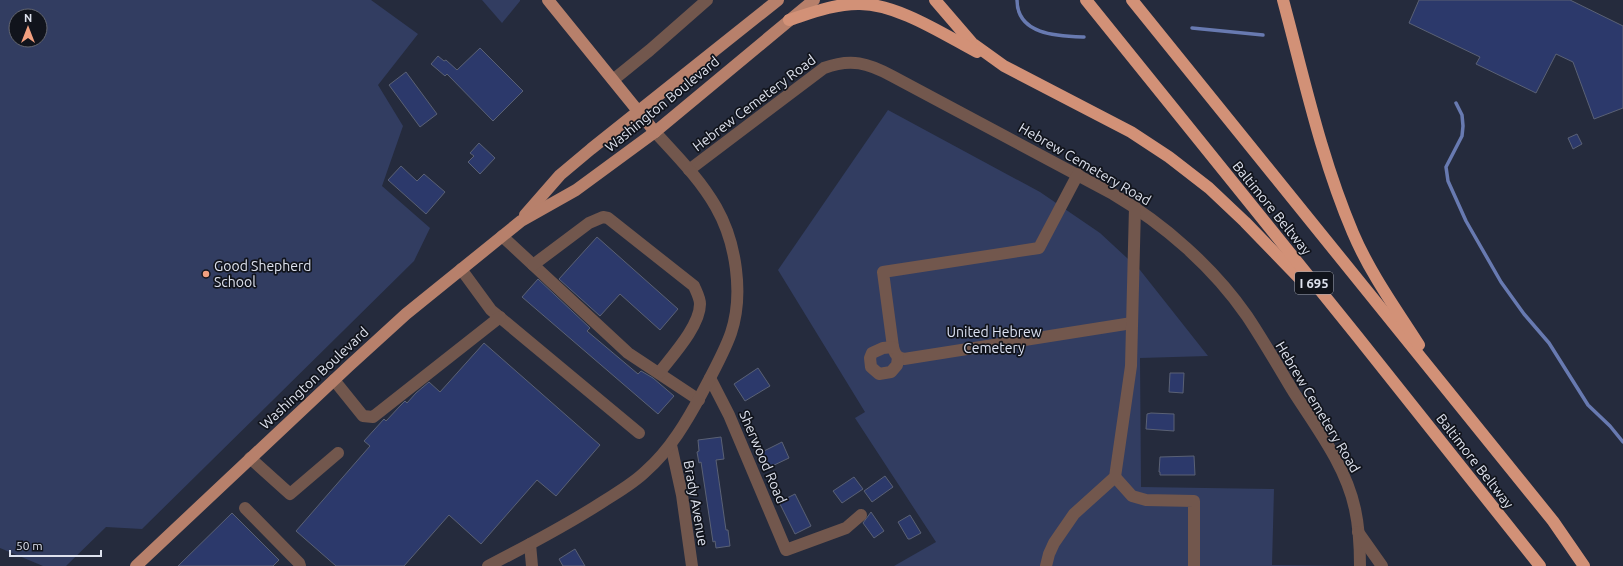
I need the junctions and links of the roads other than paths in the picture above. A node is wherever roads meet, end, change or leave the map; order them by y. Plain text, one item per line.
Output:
1 (548, 0) edge
2 (708, 0) edge
3 (778, 0) edge
4 (814, 0) edge
5 (935, 0) edge
6 (1086, 0) edge
7 (1132, 0) edge
8 (1283, 0) edge
9 (788, 20) junction
10 (1004, 66) junction
11 (613, 80) junction
12 (638, 111) junction
13 (655, 132) junction
14 (689, 170) junction
15 (1078, 174) junction
16 (1135, 207) junction
17 (520, 221) junction
18 (502, 236) junction
19 (533, 265) junction
20 (461, 269) junction
21 (500, 317) junction
22 (1132, 323) junction
23 (1357, 336) junction
24 (659, 373) junction
25 (710, 378) junction
26 (334, 380) junction
27 (1453, 398) junction
28 (699, 400) junction
29 (639, 433) dead end
30 (671, 445) junction
31 (338, 453) dead end
32 (250, 458) junction
33 (1115, 477) junction
34 (245, 508) dead end
35 (861, 515) dead end
36 (1358, 532) junction
37 (530, 544) junction
38 (136, 566) edge
39 (300, 566) edge
40 (488, 566) edge
41 (532, 566) edge
42 (692, 566) edge
43 (1046, 566) edge
44 (1194, 566) edge
45 (1360, 566) edge
46 (1382, 566) edge
47 (1540, 566) edge
48 (1584, 566) edge

1 - 11 main road
2 - 11 street
3 - 12 main road, Washington Boulevard
4 - 9 main road, Washington Boulevard
5 - 10 highway
6 - 23 highway, Baltimore Beltway / I 695
7 - 27 highway, Baltimore Beltway / I 695
8 - 27 highway
9 - 10 highway
9 - 13 main road, Washington Boulevard
10 - 23 highway
11 - 12 main road
12 - 13 main road
12 - 17 main road, Washington Boulevard
13 - 14 street
13 - 17 main road, Washington Boulevard
14 - 15 street, Hebrew Cemetery Road
14 - 25 street
15 - 16 street, Hebrew Cemetery Road
15 - 22 street
16 - 22 street
16 - 36 street, Hebrew Cemetery Road
17 - 18 main road, Washington Boulevard
18 - 19 street
18 - 20 main road, Washington Boulevard
19 - 24 street
19 - 24 street
20 - 21 street
20 - 26 main road, Washington Boulevard
21 - 26 street
21 - 29 street
22 - 33 street
23 - 47 highway, Baltimore Beltway / I 695
24 - 28 street
25 - 28 street
25 - 35 street, Sherwood Road
26 - 32 main road, Washington Boulevard
27 - 48 highway, Baltimore Beltway / I 695
28 - 30 street
30 - 37 street
30 - 42 street, Brady Avenue
31 - 32 street
32 - 38 main road, Washington Boulevard
33 - 43 street
33 - 44 street
34 - 39 street
36 - 45 street, Hebrew Cemetery Road
36 - 46 street
37 - 40 street
37 - 41 street

